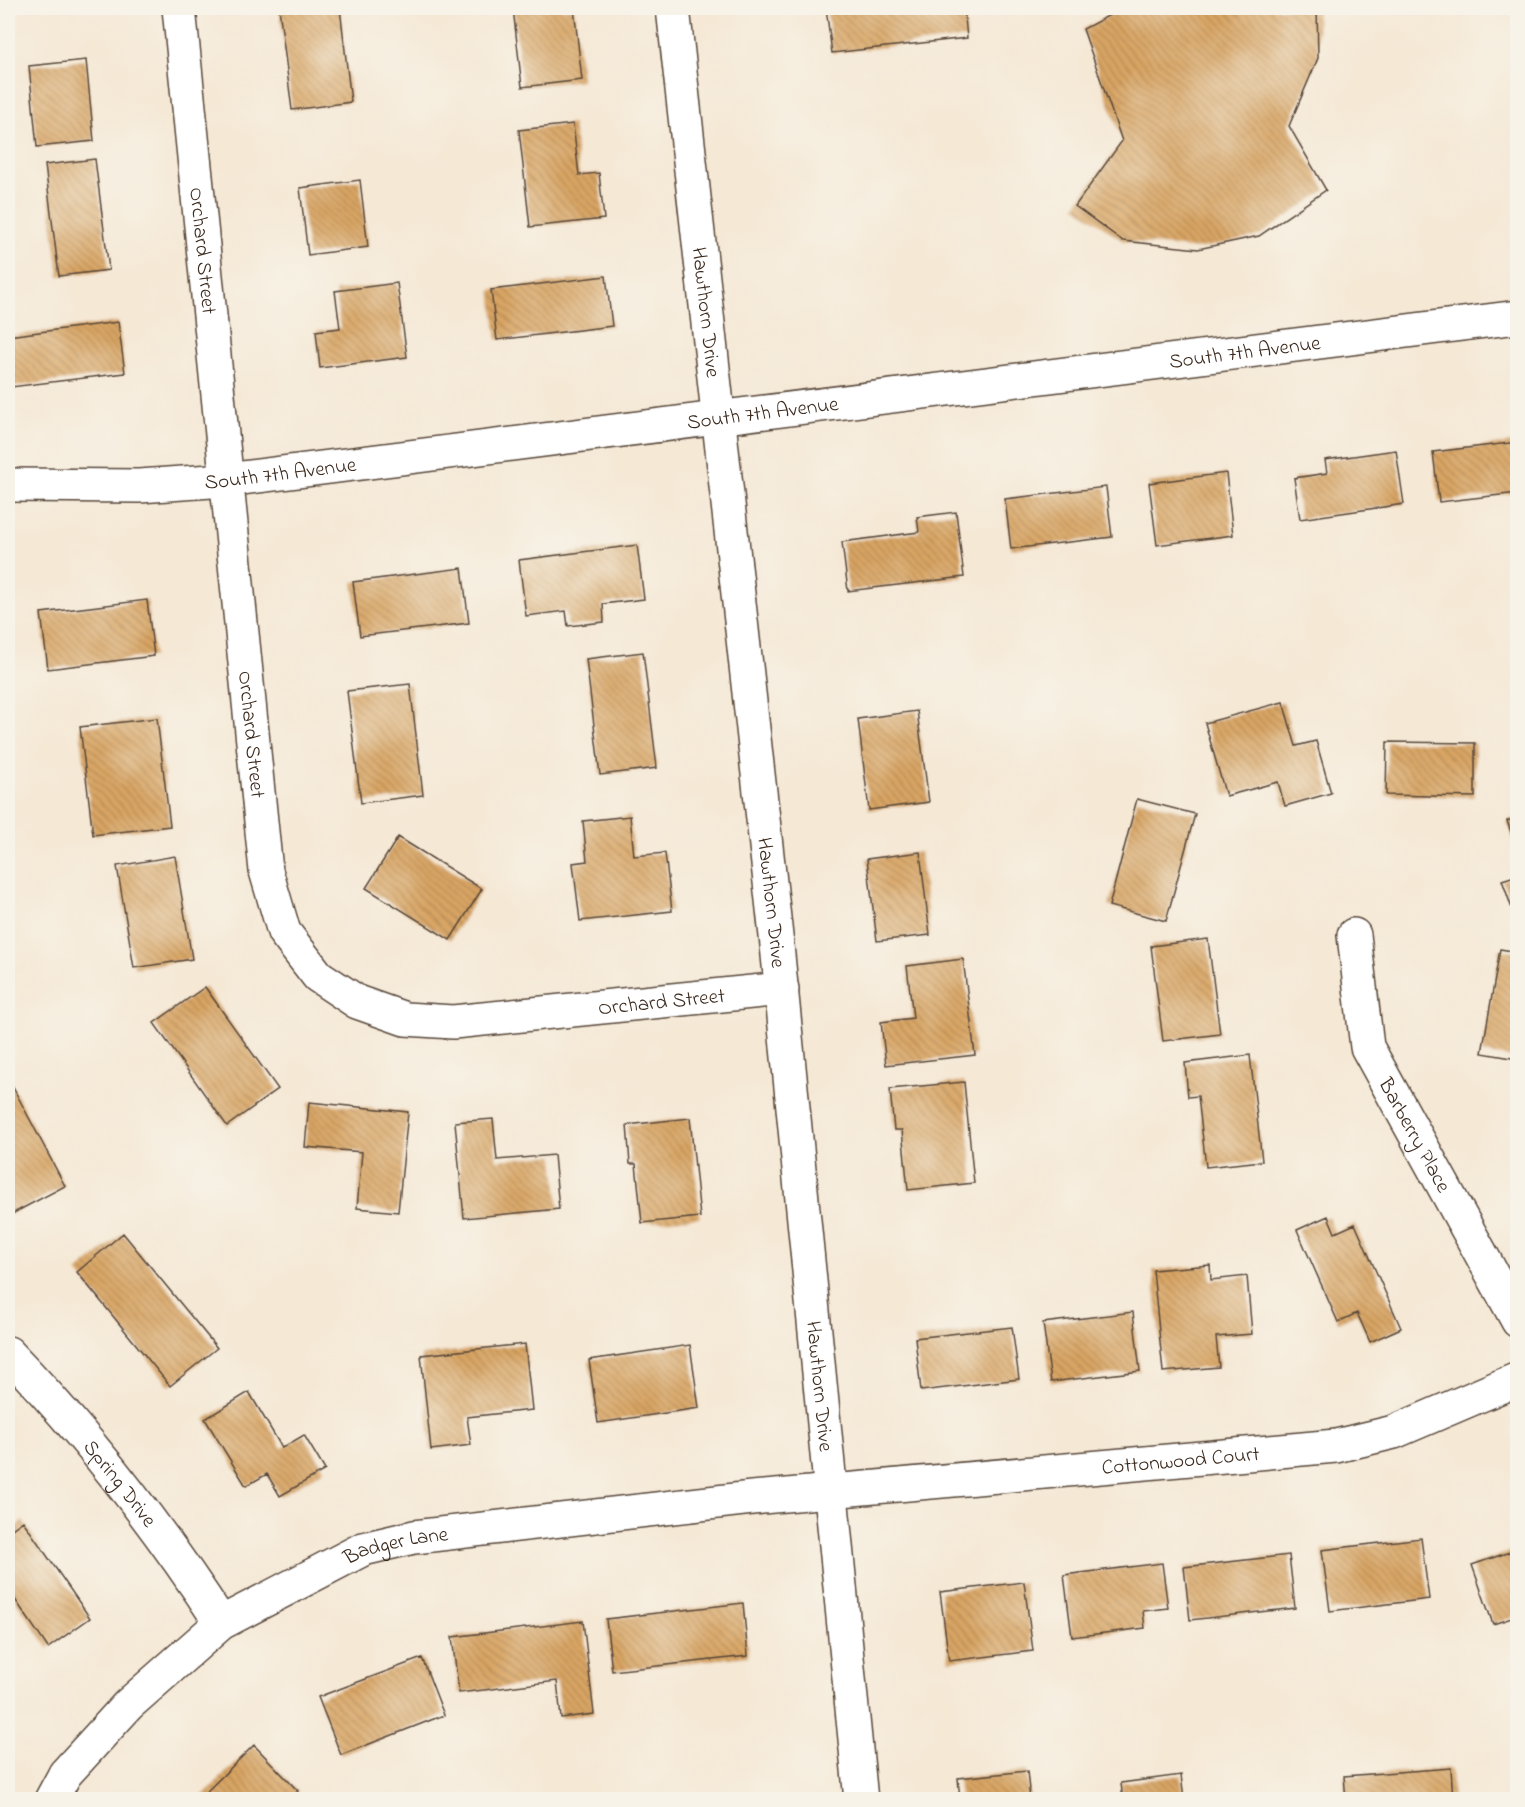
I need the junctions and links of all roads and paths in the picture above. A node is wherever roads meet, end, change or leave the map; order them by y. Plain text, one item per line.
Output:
1 (179, 8) edge
2 (673, 8) edge
3 (1518, 317) edge
4 (720, 418) junction
5 (226, 480) junction
6 (8, 485) edge
7 (1354, 935) dead end
8 (782, 989) junction
9 (1518, 1321) edge
10 (8, 1353) edge
11 (1518, 1379) edge
12 (831, 1492) junction
13 (221, 1623) junction
14 (51, 1800) edge
15 (861, 1800) edge

1 - 5 street, Orchard Street
2 - 4 street, Hawthorn Drive
3 - 4 street, South 7th Avenue
4 - 5 street, South 7th Avenue
4 - 8 street, Hawthorn Drive
5 - 6 street, South 7th Avenue
5 - 8 street, Orchard Street
7 - 9 street, Barberry Place
8 - 12 street, Hawthorn Drive
10 - 13 street, Spring Drive
11 - 12 street, Cottonwood Court
12 - 13 street, Badger Lane
12 - 15 street, Hawthorn Drive
13 - 14 street, Badger Lane

